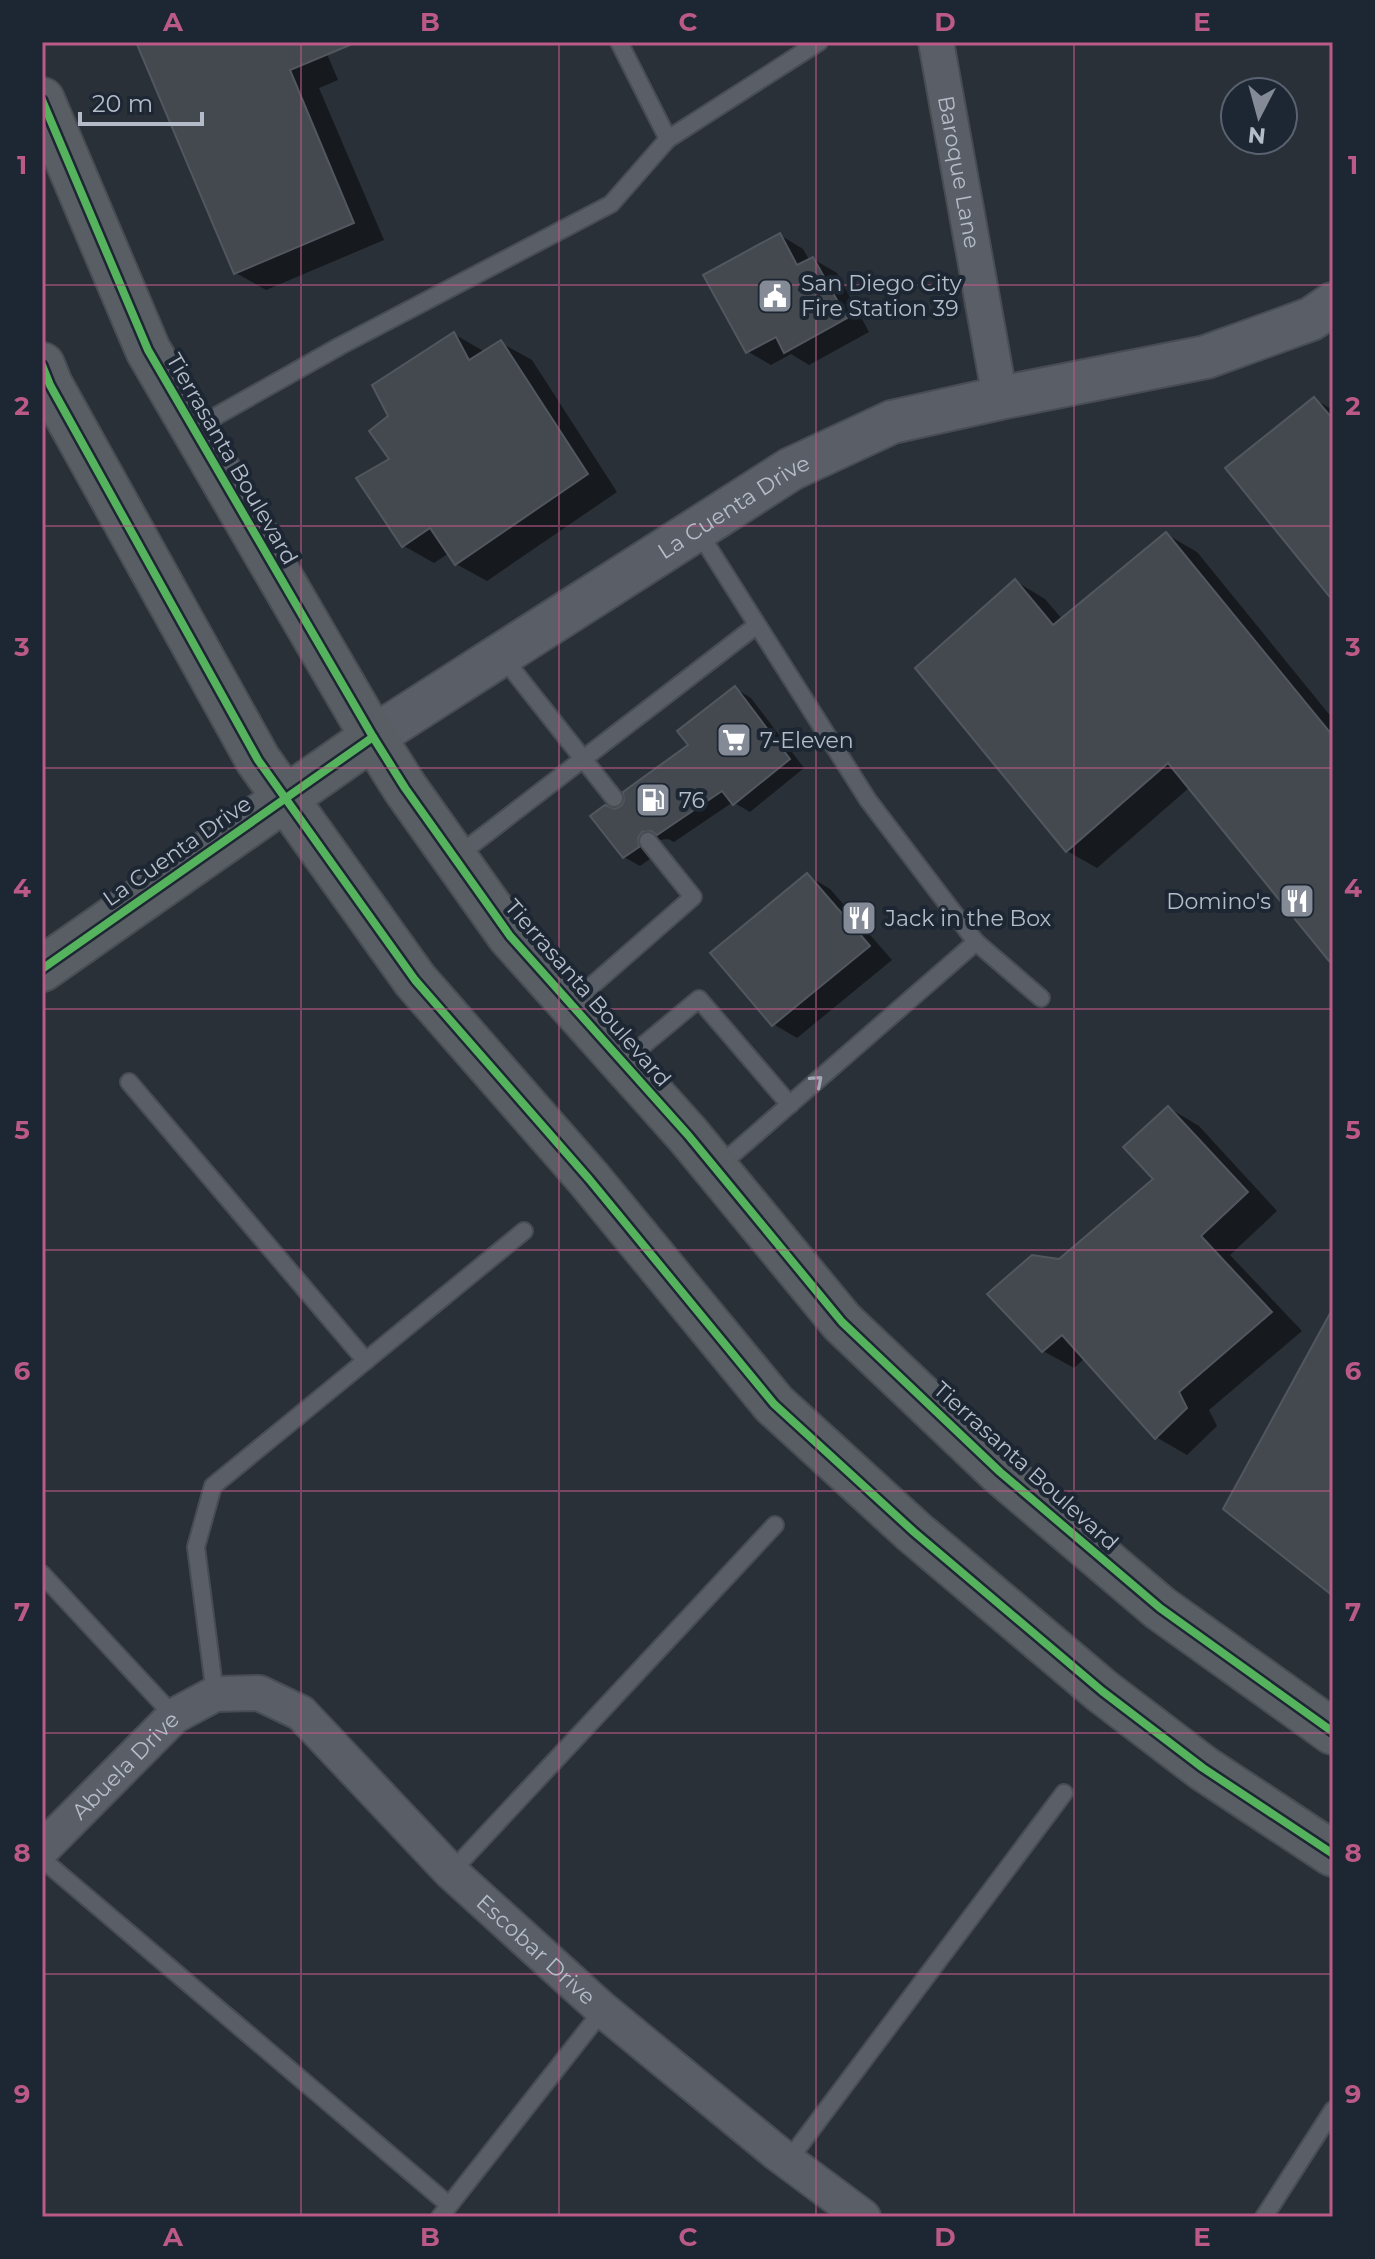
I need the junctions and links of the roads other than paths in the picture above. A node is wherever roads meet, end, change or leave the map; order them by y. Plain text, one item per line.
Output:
1 (619, 42) edge
2 (819, 42) edge
3 (936, 42) edge
4 (42, 100) edge
5 (668, 139) junction
6 (1333, 304) edge
7 (42, 365) edge
8 (1000, 398) junction
9 (194, 429) junction
10 (697, 529) junction
11 (757, 625) junction
12 (501, 655) junction
13 (373, 737) junction
14 (583, 758) junction
15 (285, 796) junction
16 (614, 798) dead end
17 (648, 841) dead end
18 (455, 858) junction
19 (976, 942) junction
20 (42, 969) edge
21 (1041, 998) dead end
22 (571, 1004) junction
23 (623, 1062) junction
24 (129, 1082) dead end
25 (790, 1105) junction
26 (716, 1169) junction
27 (524, 1231) dead end
28 (366, 1361) junction
29 (775, 1525) dead end
30 (42, 1574) edge
31 (215, 1694) junction
32 (174, 1716) junction
33 (1330, 1723) edge
34 (1064, 1793) dead end
35 (42, 1849) edge
36 (1333, 1854) edge
37 (42, 1859) edge
38 (451, 1872) junction
39 (603, 2010) junction
40 (1333, 2110) edge
41 (788, 2161) junction
42 (445, 2211) edge
43 (863, 2217) edge
44 (1264, 2217) edge

1 - 5 lane
2 - 5 lane
3 - 8 street, Baroque Lane
4 - 9 main road, Tierrasanta Boulevard
5 - 9 lane
6 - 8 street, La Cuenta Drive
7 - 15 main road
8 - 10 street, La Cuenta Drive
9 - 13 main road, Tierrasanta Boulevard
10 - 11 lane
10 - 12 street, La Cuenta Drive
11 - 14 lane
11 - 19 lane
12 - 13 street, La Cuenta Drive
12 - 14 lane
13 - 15 main road, La Cuenta Drive
13 - 18 main road, Tierrasanta Boulevard
14 - 16 lane
14 - 18 lane
15 - 20 main road, La Cuenta Drive
15 - 36 main road
17 - 22 lane
18 - 22 main road, Tierrasanta Boulevard
19 - 21 lane
25 -> 19 lane
22 - 23 main road, Tierrasanta Boulevard
23 - 25 lane
23 - 26 main road, Tierrasanta Boulevard
24 - 28 lane
25 - 26 lane
26 - 33 main road, Tierrasanta Boulevard
27 - 28 lane
28 - 31 lane
29 - 38 lane
30 - 32 lane
31 - 32 street, Abuela Drive
31 - 38 street, Escobar Drive
32 - 35 street, Abuela Drive
34 - 41 lane
37 - 42 lane
38 - 39 street, Escobar Drive
39 - 41 street, Escobar Drive
39 - 42 lane
40 - 44 lane
41 - 43 street, Escobar Drive

